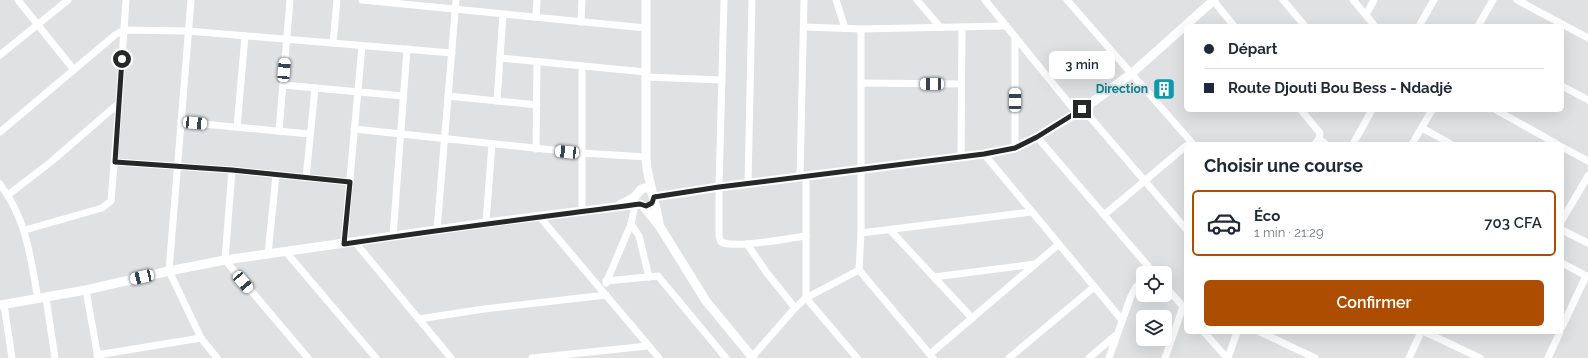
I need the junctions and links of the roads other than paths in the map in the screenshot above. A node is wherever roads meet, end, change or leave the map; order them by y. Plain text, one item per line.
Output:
1 (18, 0) edge
2 (68, 0) edge
3 (126, 0) edge
4 (191, 0) edge
5 (290, 0) edge
6 (337, 0) edge
7 (363, 0) edge
8 (456, 0) edge
9 (537, 0) edge
10 (582, 0) edge
11 (646, 0) edge
12 (724, 0) edge
13 (752, 0) edge
14 (804, 0) edge
15 (836, 0) edge
16 (917, 0) edge
17 (985, 0) edge
18 (1067, 0) edge
19 (1213, 0) edge
20 (1283, 0) edge
21 (1353, 0) edge
22 (1374, 0) edge
23 (1434, 0) edge
24 (1493, 0) edge
25 (1517, 0) edge
26 (410, 2) edge
27 (455, 9) junction
28 (503, 14) junction
29 (1366, 15) junction
30 (536, 17) junction
31 (581, 22) junction
32 (38, 23) junction
33 (1186, 24) edge
34 (1232, 24) edge
35 (1303, 24) edge
36 (1373, 24) edge
37 (1420, 24) edge
38 (1479, 24) edge
39 (1562, 24) edge
40 (1564, 25) edge
41 (1006, 26) junction
42 (1184, 26) edge
43 (804, 27) junction
44 (940, 27) junction
45 (962, 27) junction
46 (646, 28) junction
47 (845, 28) junction
48 (861, 29) junction
49 (124, 30) junction
50 (188, 31) junction
51 (245, 36) junction
52 (1015, 37) junction
53 (1588, 38) edge
54 (287, 39) junction
55 (333, 43) junction
56 (362, 46) junction
57 (407, 49) junction
58 (452, 53) junction
59 (0, 55) edge
60 (500, 58) junction
61 (537, 62) junction
62 (582, 66) junction
63 (74, 70) junction
64 (1131, 74) junction
65 (646, 75) junction
66 (722, 80) junction
67 (861, 84) junction
68 (961, 84) junction
69 (283, 85) junction
70 (1564, 87) edge
71 (315, 88) junction
72 (358, 92) junction
73 (403, 96) junction
74 (448, 96) junction
75 (1588, 100) edge
76 (497, 101) junction
77 (119, 103) junction
78 (537, 105) junction
79 (1079, 110) junction
80 (1303, 112) edge
81 (1371, 112) edge
82 (1431, 112) edge
83 (1500, 112) edge
84 (181, 122) junction
85 (237, 127) junction
86 (1422, 128) junction
87 (354, 130) junction
88 (279, 131) junction
89 (0, 132) edge
90 (310, 134) junction
91 (400, 134) junction
92 (1037, 137) junction
93 (445, 139) junction
94 (1188, 142) edge
95 (1317, 142) edge
96 (1354, 142) edge
97 (1413, 142) edge
98 (1447, 142) edge
99 (1553, 142) edge
100 (492, 144) junction
101 (1015, 148) junction
102 (1564, 148) edge
103 (536, 149) junction
104 (1184, 149) edge
105 (582, 153) junction
106 (984, 154) junction
107 (960, 157) junction
108 (646, 158) junction
109 (1588, 161) edge
110 (115, 162) junction
111 (178, 166) junction
112 (647, 169) junction
113 (232, 170) junction
114 (860, 170) junction
115 (276, 175) junction
116 (803, 176) junction
117 (1588, 176) edge
118 (306, 178) junction
119 (1145, 181) junction
120 (350, 182) junction
121 (748, 183) junction
122 (0, 184) edge
123 (719, 187) junction
124 (8, 195) junction
125 (653, 196) junction
126 (639, 200) junction
127 (1565, 208) edge
128 (582, 212) junction
129 (1031, 212) junction
130 (539, 216) junction
131 (1104, 216) junction
132 (486, 223) junction
133 (631, 224) junction
134 (660, 227) junction
135 (1184, 227) edge
136 (25, 230) junction
137 (437, 230) junction
138 (890, 230) junction
139 (1564, 231) edge
140 (860, 233) junction
141 (393, 236) junction
142 (806, 236) junction
143 (355, 242) junction
144 (1588, 243) edge
145 (344, 244) junction
146 (747, 244) junction
147 (1059, 244) junction
148 (286, 252) junction
149 (268, 254) junction
150 (225, 260) junction
151 (1035, 264) junction
152 (1564, 264) edge
153 (1147, 266) edge
154 (859, 270) junction
155 (169, 271) junction
156 (1587, 276) edge
157 (649, 277) junction
158 (934, 277) junction
159 (606, 281) junction
160 (1094, 287) junction
161 (1136, 288) edge
162 (86, 290) junction
163 (604, 293) junction
164 (1172, 294) edge
165 (42, 298) junction
166 (806, 298) junction
167 (2, 305) edge
168 (795, 308) junction
169 (1184, 309) edge
170 (972, 318) junction
171 (419, 319) junction
172 (1122, 320) junction
173 (1564, 323) edge
174 (1117, 334) junction
175 (1206, 334) edge
176 (1236, 334) edge
177 (1264, 334) edge
178 (1420, 334) edge
179 (1429, 334) edge
180 (1559, 334) edge
181 (201, 338) junction
182 (648, 346) junction
183 (98, 356) edge
184 (931, 356) edge
185 (12, 358) edge
186 (55, 358) edge
187 (218, 358) edge
188 (308, 358) edge
189 (376, 358) edge
190 (452, 358) edge
191 (532, 358) edge
192 (659, 358) edge
193 (726, 358) edge
194 (753, 358) edge
195 (857, 358) edge
196 (1009, 358) edge
197 (1089, 358) edge
198 (1109, 358) edge
199 (1165, 358) edge
200 (1227, 358) edge
201 (1315, 358) edge
202 (1409, 358) edge
203 (1480, 358) edge
204 (1548, 358) edge

1 - 32 street
2 - 32 street
3 - 49 street
4 - 50 street
5 - 54 street
6 - 55 street
7 - 26 street
8 - 27 street
9 - 30 street
10 - 31 street
11 - 46 main road
12 - 66 street
13 - 121 street
14 - 43 street
15 - 47 street
16 - 44 street
17 - 41 street
18 - 64 street
19 - 33 main road
19 - 34 street
20 - 35 street
21 - 29 street
22 - 29 street
23 - 37 street
24 - 38 street
25 - 39 street
26 - 27 street
27 - 28 street
27 - 58 street
28 - 30 street
28 - 60 street
29 - 36 street
30 - 31 street
31 - 46 street
32 - 59 street
32 - 63 street
40 - 53 street
41 - 45 street
41 - 52 street
42 - 64 main road
43 - 47 street
43 - 116 street
44 - 45 street
44 - 48 street
45 - 68 street
46 - 65 main road
47 - 48 street
48 - 67 street
49 - 50 street
49 - 63 street
49 - 77 street
50 - 51 street
50 - 84 street
51 - 54 street
51 - 85 street
52 - 79 street
52 - 101 street
54 - 55 street
54 - 69 street
55 - 56 street
56 - 57 street
56 - 72 street
57 - 58 street
57 - 73 street
58 - 74 street
60 - 61 street
60 - 76 street
61 - 62 street
61 - 78 street
62 - 65 street
62 - 105 street
63 - 89 street
64 - 79 main road
64 - 94 street
65 - 66 street
65 - 108 main road
66 - 123 street
67 - 68 street
67 - 114 street
68 - 107 street
69 - 71 street
69 - 88 street
70 - 75 street
71 - 72 street
71 - 90 street
72 - 73 street
72 - 87 street
73 - 91 street
74 - 76 street
74 - 93 street
76 - 78 street
77 - 110 street
77 - 124 street
78 - 103 street
79 - 92 main road
79 - 119 street
80 - 95 street
81 - 96 street
82 - 86 street
83 - 99 street
84 - 85 street
84 - 111 street
85 - 88 street
86 - 97 street
86 - 98 street
87 - 91 street
87 - 120 street
88 - 90 street
90 - 118 street
91 - 93 street
91 - 141 street
92 - 101 main road
92 - 131 street
93 - 100 street
93 - 137 street
100 - 103 street
100 - 132 street
101 - 106 main road
102 - 109 street
103 - 105 street
104 - 119 street
105 - 108 street
105 - 128 street
106 - 107 main road
106 - 129 street
107 - 114 main road
108 - 112 main road
110 - 111 street
110 - 136 street
111 - 113 street
111 - 155 street
112 - 125 main road
112 - 126 main road
113 - 115 street
113 - 150 street
114 - 116 main road
114 - 140 street
115 - 118 street
115 - 149 street
116 - 121 main road
116 - 142 street
117 - 127 street
118 - 120 street
119 - 131 street
119 - 135 street
120 - 145 street
121 - 123 main road
122 - 124 street
123 - 125 main road
123 - 146 street
124 - 136 street
125 - 126 main road
125 - 126 main road
125 - 134 main road
126 - 128 main road
126 - 133 street
126 - 134 main road
128 - 130 main road
129 - 138 street
129 - 147 street
130 - 132 main road
130 - 163 street
131 - 153 street
132 - 137 main road
133 - 157 street
133 - 159 street
134 - 194 main road
136 - 165 street
137 - 141 main road
138 - 140 street
138 - 158 street
139 - 144 street
140 - 154 street
141 - 143 main road
142 - 146 street
142 - 166 street
143 - 145 main road
143 - 171 street
145 - 148 main road
146 - 168 street
147 - 151 street
147 - 160 street
148 - 149 main road
148 - 189 street
149 - 150 main road
150 - 155 main road
150 - 188 street
151 - 158 street
151 - 170 street
152 - 156 street
154 - 166 street
154 - 184 street
155 - 162 main road
155 - 181 street
156 - 173 street
157 - 159 street
157 - 193 street
158 - 170 street
159 - 163 street
160 - 172 street
160 - 196 street
161 - 172 street
162 - 165 main road
162 - 183 street
163 - 171 street
163 - 182 street
164 - 169 street
165 - 167 main road
165 - 186 street
166 - 168 street
166 - 195 street
167 - 185 street
168 - 194 street
169 - 199 street
170 - 184 street
171 - 190 street
172 - 174 street
174 - 197 street
174 - 198 street
175 - 200 street
176 - 200 street
177 - 201 street
178 - 202 street
179 - 203 street
180 - 204 street
181 - 183 street
181 - 187 street
182 - 191 street
182 - 192 street

